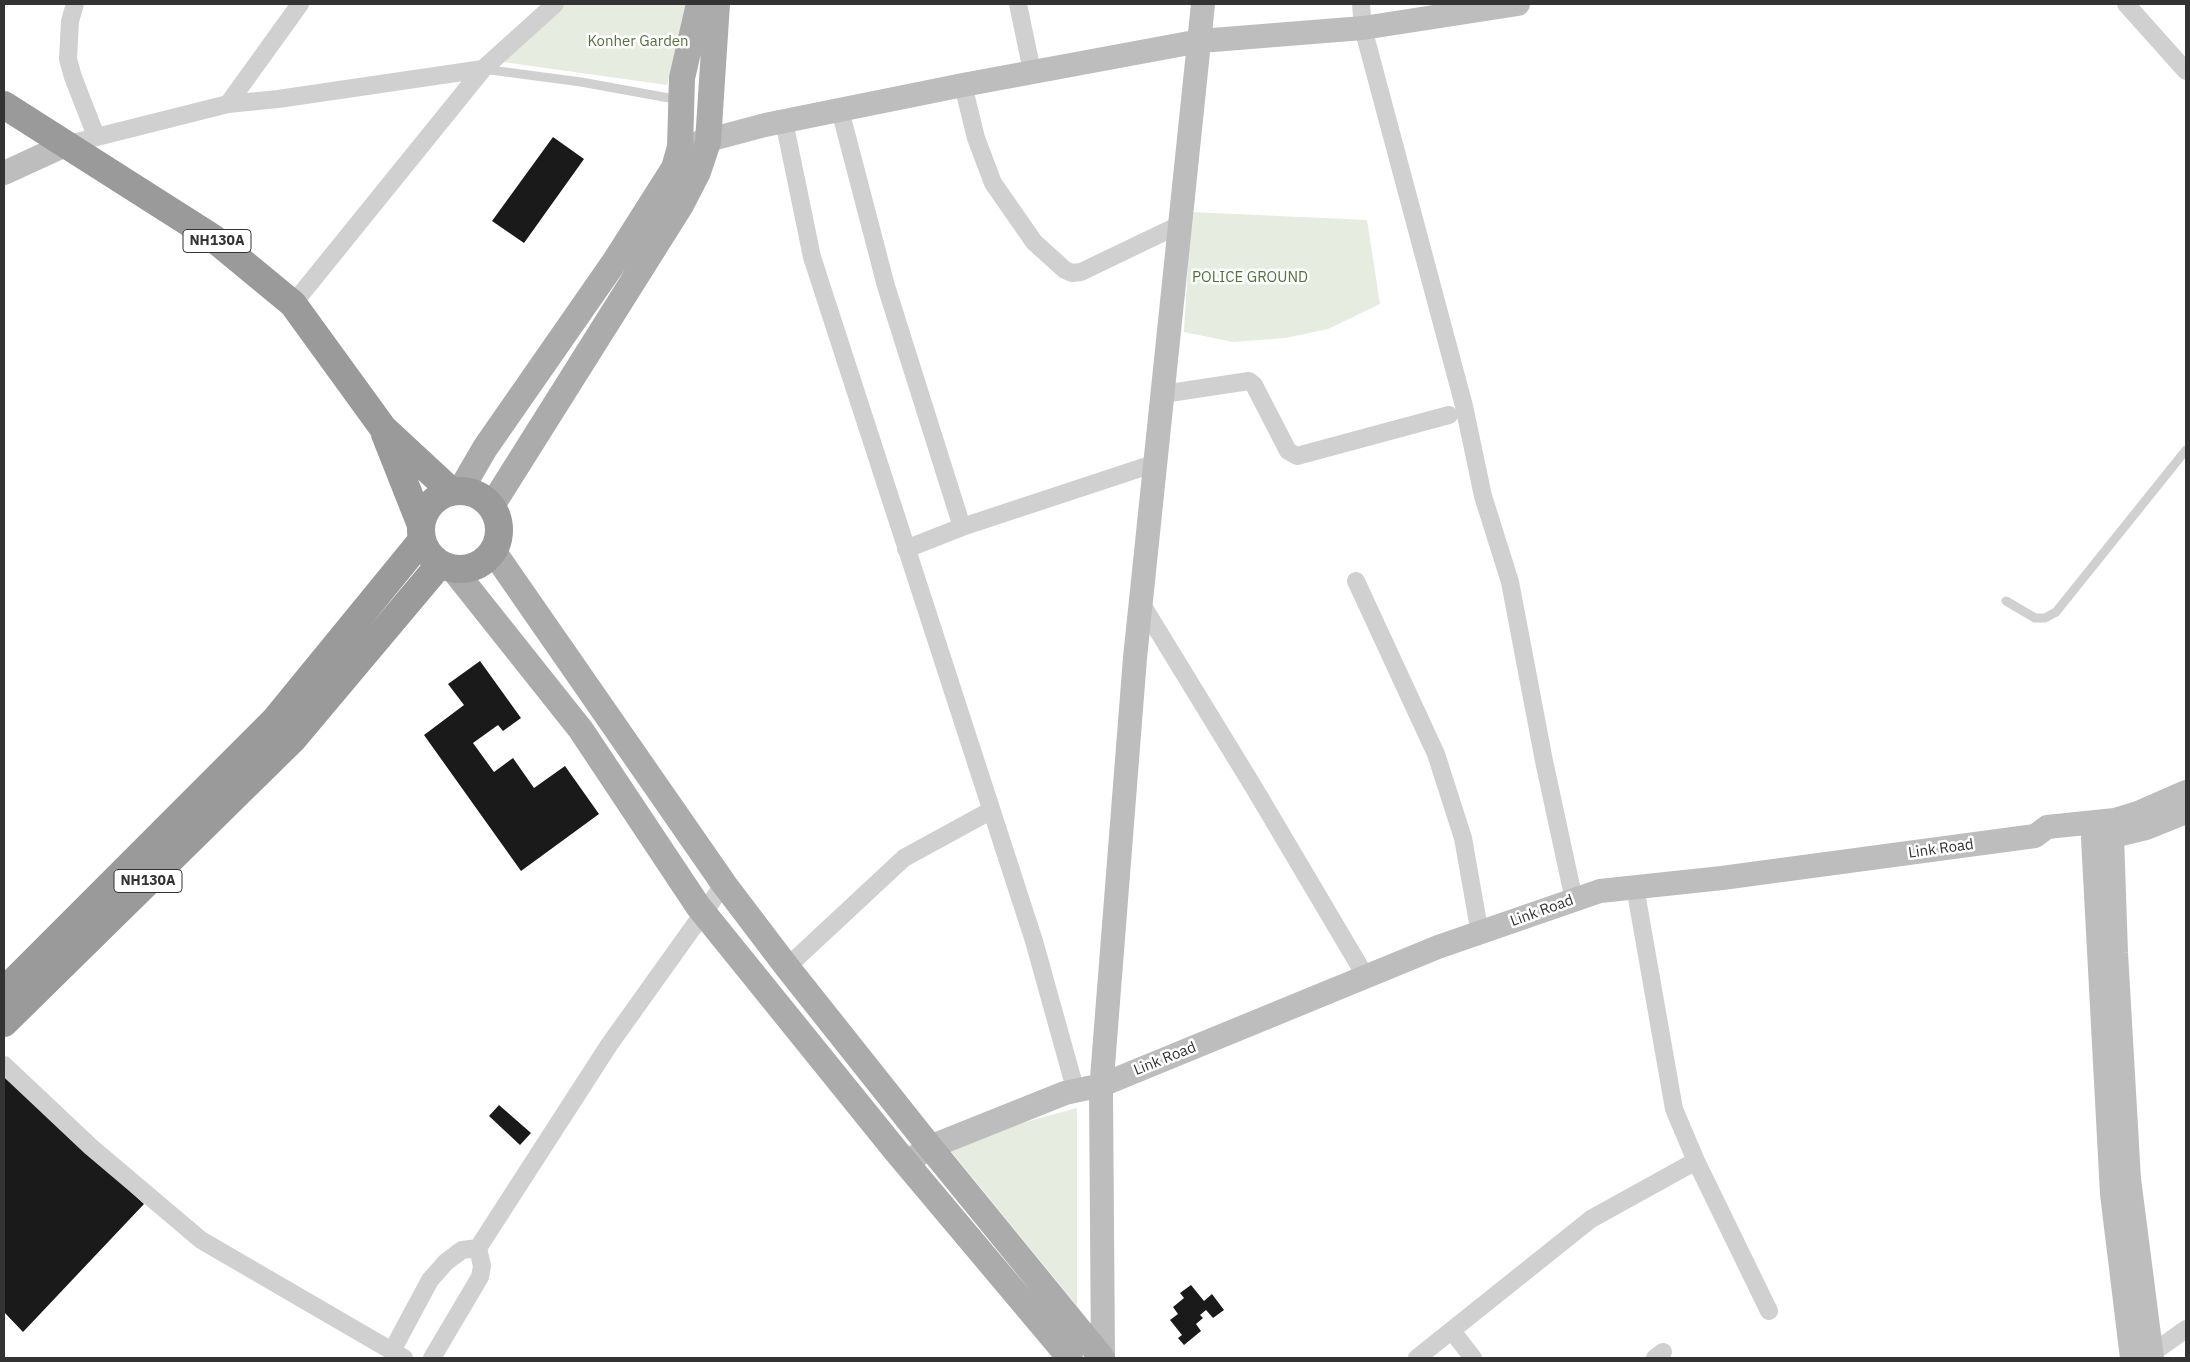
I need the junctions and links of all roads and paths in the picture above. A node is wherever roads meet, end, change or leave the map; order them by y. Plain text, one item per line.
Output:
1 (75, 4) edge
2 (300, 4) edge
3 (555, 4) edge
4 (699, 4) edge
5 (717, 4) edge
6 (1018, 4) edge
7 (1203, 4) edge
8 (1361, 4) edge
9 (1518, 4) edge
10 (2126, 4) edge
11 (1363, 28) junction
12 (1200, 41) junction
13 (483, 69) junction
14 (1032, 71) junction
15 (2186, 71) edge
16 (963, 85) junction
17 (681, 100) junction
18 (228, 104) junction
19 (4, 105) edge
20 (840, 110) junction
21 (784, 121) junction
22 (96, 136) junction
23 (708, 142) junction
24 (65, 145) junction
25 (680, 147) junction
26 (4, 173) edge
27 (1181, 224) junction
28 (293, 304) junction
29 (1163, 394) junction
30 (1449, 415) dead end
31 (383, 428) junction
32 (2186, 450) edge
33 (1156, 463) junction
34 (456, 492) junction
35 (491, 507) junction
36 (962, 527) junction
37 (422, 532) junction
38 (906, 549) junction
39 (493, 551) junction
40 (446, 566) junction
41 (1356, 581) dead end
42 (2006, 601) dead end
43 (1141, 602) junction
44 (2186, 792) edge
45 (990, 811) junction
46 (2186, 812) edge
47 (2035, 836) junction
48 (2103, 837) junction
49 (724, 884) junction
50 (1635, 887) junction
51 (1574, 900) junction
52 (702, 912) junction
53 (1480, 934) junction
54 (787, 967) junction
55 (1366, 977) junction
56 (4, 991) edge
57 (4, 1023) edge
58 (4, 1065) edge
59 (1102, 1085) junction
60 (1076, 1092) junction
61 (935, 1153) junction
62 (1696, 1161) junction
63 (911, 1168) junction
64 (478, 1248) junction
65 (1769, 1311) dead end
66 (2186, 1329) edge
67 (1452, 1331) junction
68 (398, 1355) edge
69 (2145, 1357) edge
70 (432, 1358) edge
71 (1070, 1358) edge
72 (1102, 1358) edge
73 (1417, 1358) edge
74 (1473, 1358) edge

1 - 22 street
2 - 18 street
3 - 13 street
4 - 17 main road
5 - 23 main road
6 - 14 street
7 - 12 street
8 - 11 street
9 - 11 street
10 - 15 street
11 - 12 street
11 - 51 street
12 - 14 street
12 - 27 street
13 - 17 lane
13 - 18 street
13 - 28 street
14 - 16 street
16 - 20 street
16 - 27 street
17 - 25 main road
18 - 22 street
19 - 24 highway, NH130A
20 - 21 street
20 - 36 street
21 - 23 street
21 - 38 street
22 - 24 street
23 - 25 street
23 - 35 main road
24 - 26 street
24 - 28 highway, NH130A
25 - 34 main road
27 - 29 street
28 - 31 highway, NH130A
29 - 30 street
29 - 33 street
31 - 34 highway, NH130A
31 - 37 highway, NH130A
32 - 42 lane
33 - 36 street
33 - 43 street
34 - 35 highway, NH130A
34 - 37 highway, NH130A
35 - 39 highway
36 - 38 street
37 - 40 highway, NH130A
37 - 56 highway, NH130A
38 - 45 street
39 - 40 highway
39 - 49 main road
40 - 52 main road
40 - 57 highway, NH130A
41 - 53 street
43 - 55 street
43 - 59 street
44 - 47 street, Link Road
45 - 54 street
45 - 60 street
46 - 48 street, Link Road
47 - 48 street, Link Road
47 - 50 street, Link Road
48 - 69 street
49 - 52 street
49 - 54 main road
50 - 51 street, Link Road
50 - 62 street
51 - 53 street, Link Road
52 - 63 main road
52 - 64 street
53 - 55 street, Link Road
54 - 61 main road
55 - 59 street, Link Road
58 - 68 street
59 - 60 street, Link Road
59 - 72 street
60 - 61 street, Link Road
61 - 63 street, Link Road
61 - 72 main road
62 - 65 street
62 - 67 street
63 - 71 main road
64 - 68 street
64 - 70 street
66 - 69 street
67 - 73 street
67 - 74 street

